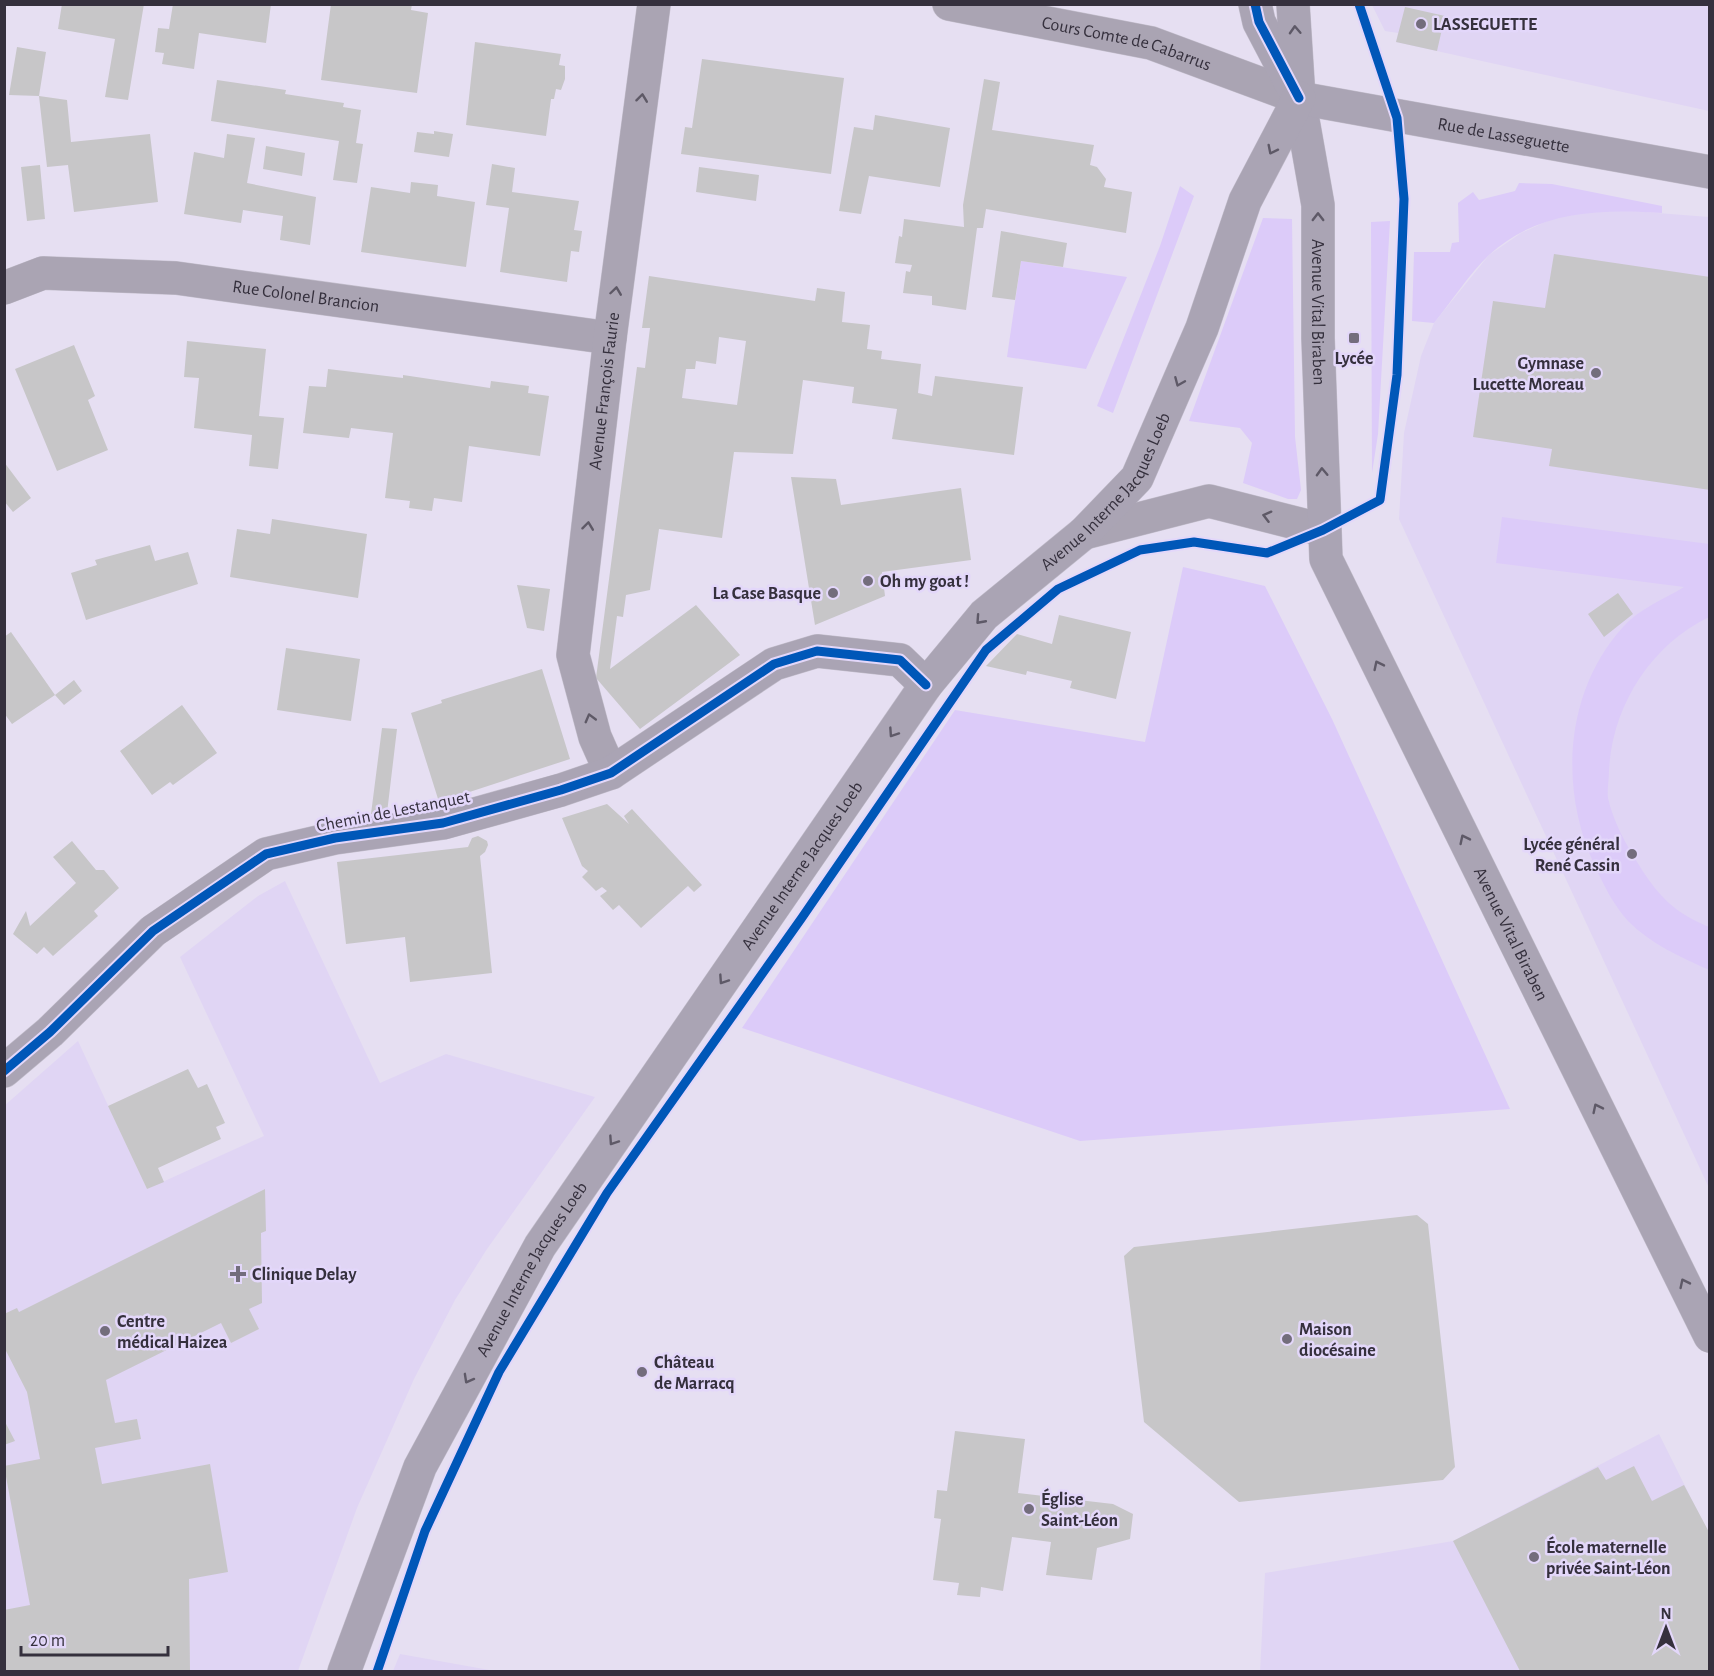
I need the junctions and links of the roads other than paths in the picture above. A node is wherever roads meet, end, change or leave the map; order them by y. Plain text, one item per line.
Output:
1 (654, 4) edge
2 (949, 4) edge
3 (1255, 4) edge
4 (1293, 4) edge
5 (1299, 98) junction
6 (1710, 172) edge
7 (4, 288) edge
8 (610, 338) junction
9 (1323, 530) junction
10 (1084, 533) junction
11 (926, 685) junction
12 (611, 773) junction
13 (4, 1071) edge
14 (1710, 1336) edge
15 (344, 1671) edge

8 -> 1 street, Avenue François Faurie
2 - 5 street, Cours Comte de Cabarrus
3 - 5 main road
5 -> 4 main road
5 - 6 main road, Rue de Lasseguette
9 -> 5 main road, Avenue Vital Biraben
5 -> 10 main road, Avenue Interne Jacques Loeb
7 - 8 street, Rue Colonel Brancion
12 -> 8 street, Avenue François Faurie
9 -> 10 street
14 -> 9 main road, Avenue Vital Biraben
10 -> 11 main road, Avenue Interne Jacques Loeb
11 - 12 main road, Chemin de Lestanquet
11 -> 15 main road, Avenue Interne Jacques Loeb
12 - 13 main road, Chemin de Lestanquet

